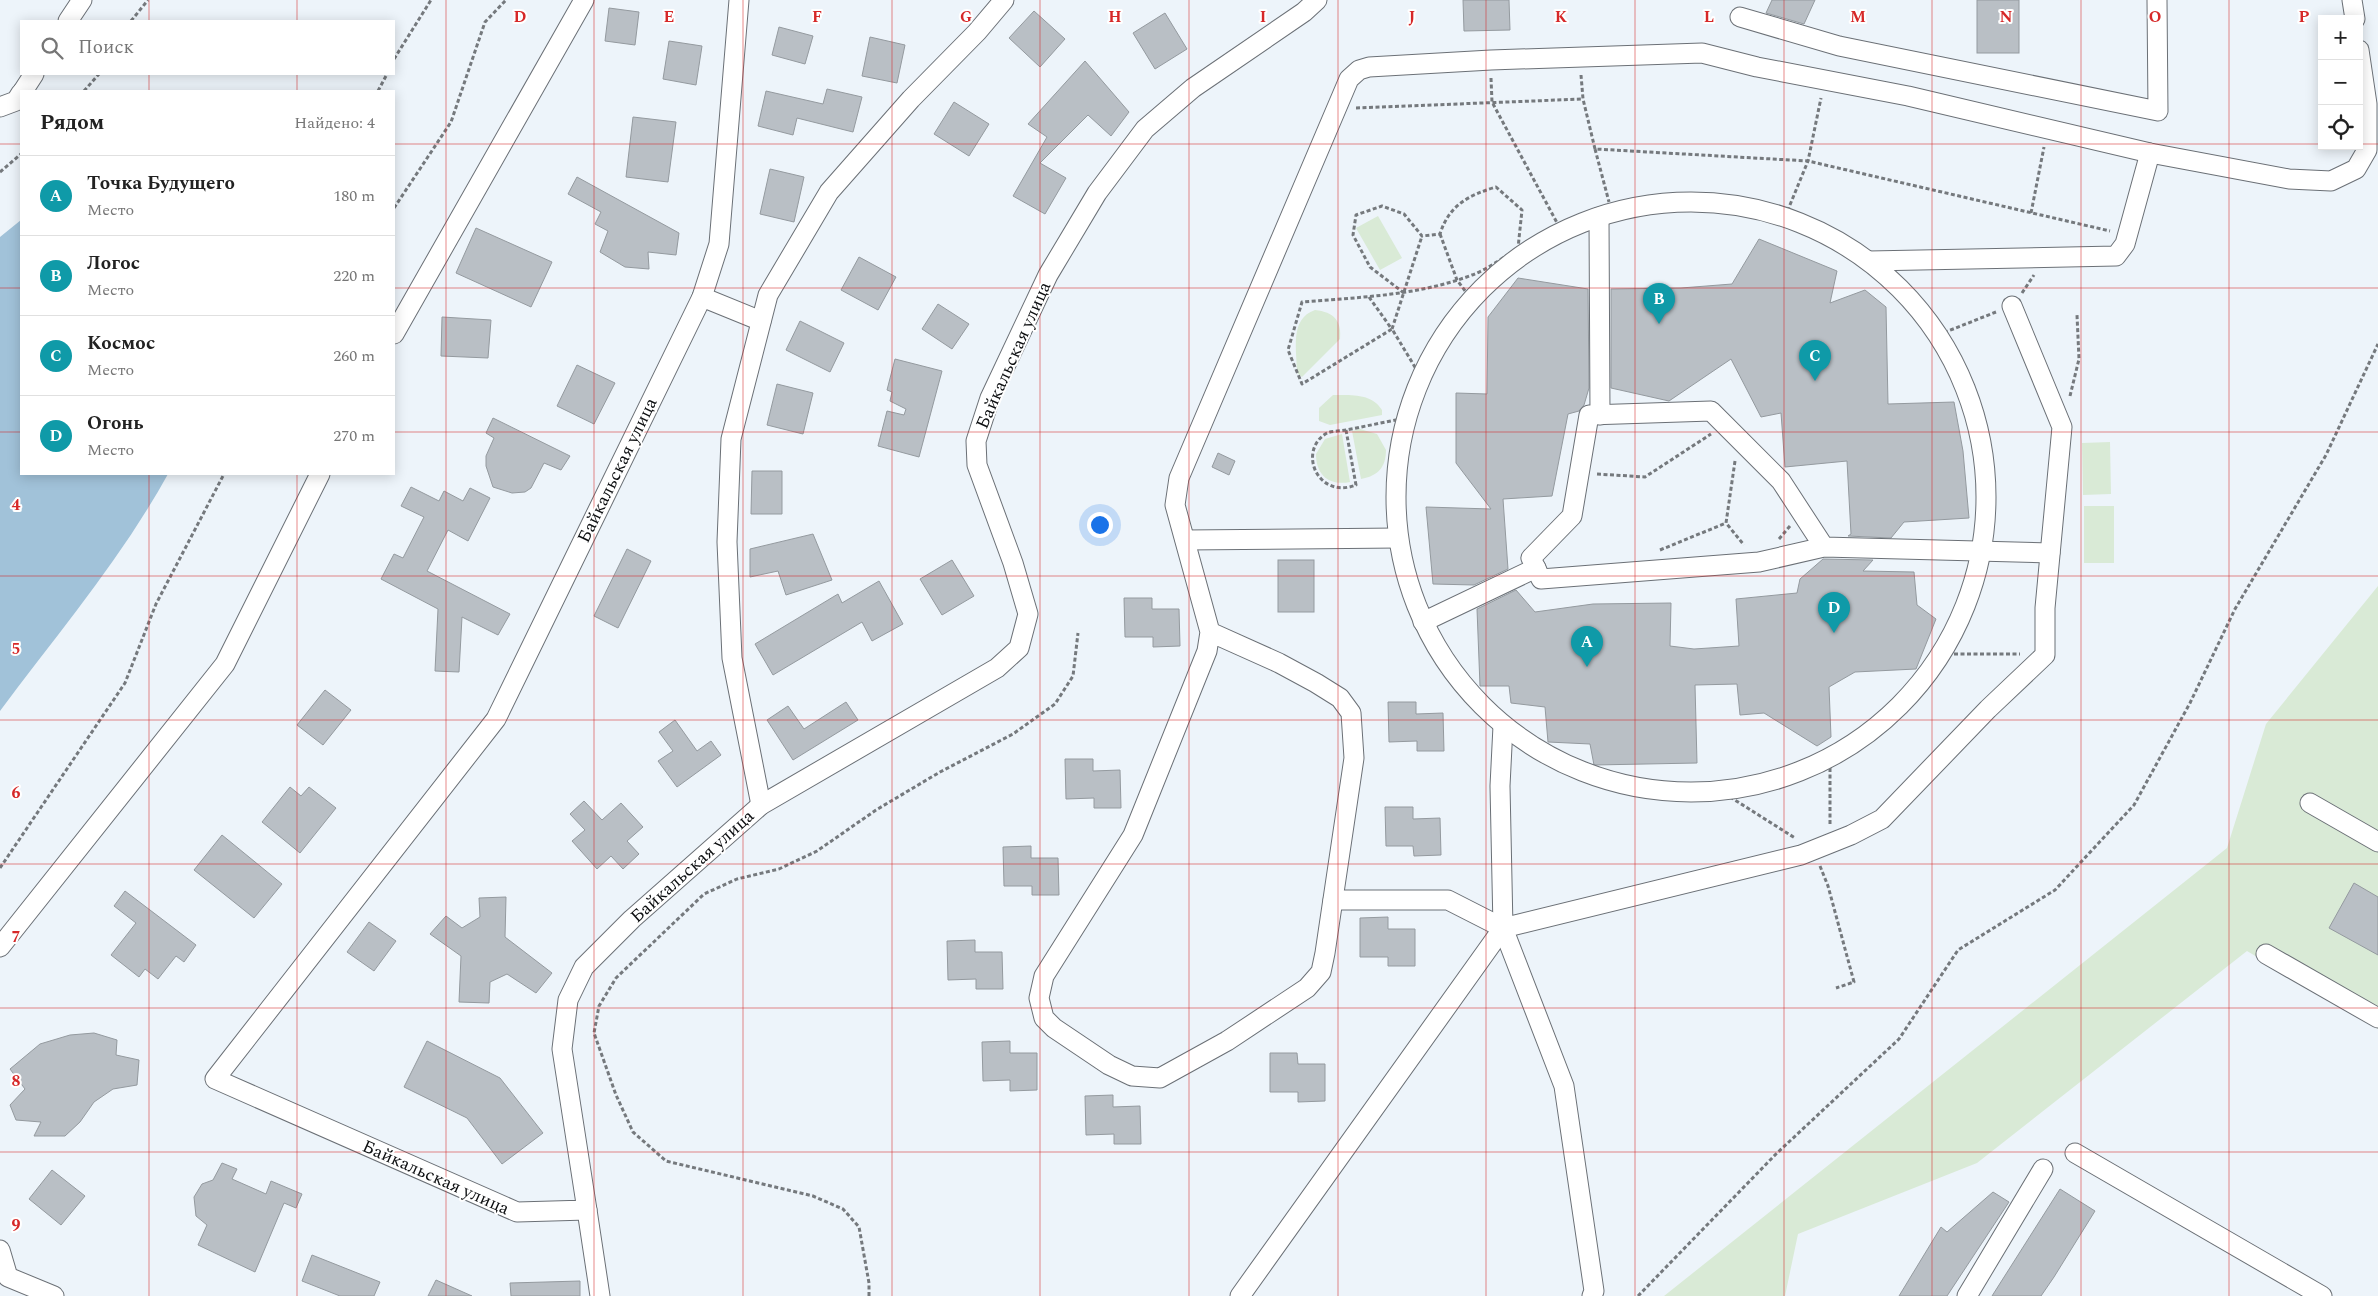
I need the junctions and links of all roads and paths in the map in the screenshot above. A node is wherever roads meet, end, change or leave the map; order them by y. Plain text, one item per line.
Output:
1 (82, 0) edge
2 (148, 0) edge
3 (431, 0) edge
4 (506, 0) edge
5 (584, 0) edge
6 (739, 0) edge
7 (1004, 0) edge
8 (1317, 0) edge
9 (2158, 0) edge
10 (2352, 0) edge
11 (2354, 15) edge
12 (1740, 17) dead end
13 (69, 20) edge
14 (132, 20) edge
15 (1580, 56) junction
16 (395, 58) edge
17 (1491, 60) junction
18 (2360, 60) edge
19 (33, 75) edge
20 (98, 75) edge
21 (386, 75) edge
22 (1824, 80) junction
23 (23, 90) edge
24 (85, 90) edge
25 (378, 90) edge
26 (20, 95) edge
27 (1582, 99) junction
28 (1492, 102) junction
29 (0, 107) edge
30 (1351, 117) dead end
31 (2047, 129) junction
32 (1595, 149) junction
33 (2150, 153) junction
34 (20, 155) edge
35 (1808, 161) junction
36 (0, 172) edge
37 (395, 206) edge
38 (2031, 213) junction
39 (1606, 215) junction
40 (1785, 217) junction
41 (1562, 232) junction
42 (1440, 234) junction
43 (2127, 235) junction
44 (1422, 236) junction
45 (2047, 259) junction
46 (1869, 261) junction
47 (1457, 280) junction
48 (1404, 293) junction
49 (702, 297) junction
50 (1370, 297) junction
51 (1472, 300) junction
52 (2012, 306) junction
53 (2077, 315) dead end
54 (761, 321) junction
55 (1392, 329) junction
56 (395, 332) edge
57 (1938, 335) junction
58 (2378, 344) edge
59 (1421, 377) junction
60 (2069, 398) dead end
61 (1600, 415) junction
62 (1406, 418) junction
63 (1725, 425) junction
64 (1346, 430) junction
65 (1739, 438) junction
66 (1579, 474) junction
67 (223, 475) edge
68 (320, 475) edge
69 (1726, 523) junction
70 (1398, 538) junction
71 (1185, 540) junction
72 (1824, 547) junction
73 (1981, 551) junction
74 (1654, 552) dead end
75 (2050, 552) junction
76 (1759, 562) junction
77 (1536, 568) junction
78 (1424, 622) junction
79 (1210, 632) junction
80 (1078, 633) dead end
81 (1941, 654) junction
82 (2045, 655) junction
83 (1503, 726) junction
84 (1830, 757) junction
85 (1719, 790) junction
86 (2310, 802) dead end
87 (761, 805) junction
88 (2378, 842) edge
89 (1821, 847) junction
90 (0, 868) edge
91 (1333, 900) junction
92 (1503, 928) junction
93 (0, 947) edge
94 (2266, 954) dead end
95 (1836, 988) dead end
96 (2378, 1018) edge
97 (2075, 1153) dead end
98 (2043, 1169) dead end
99 (587, 1210) junction
100 (0, 1250) edge
101 (54, 1296) edge
102 (600, 1296) edge
103 (869, 1296) edge
104 (1240, 1296) edge
105 (1592, 1296) edge
106 (1638, 1296) edge
107 (1967, 1296) edge
108 (2322, 1296) edge

1 - 13 street
2 - 14 path
3 - 16 path
4 - 37 path
5 - 56 street
6 - 49 street, Байкальская улица
7 - 54 street
8 - 87 street, Байкальская улица
9 - 12 street
10 - 11 street
15 - 17 street
15 - 22 street
15 - 27 path
17 - 28 path
17 - 71 street
18 - 33 street
19 - 23 street
20 - 24 path
21 - 25 path
22 - 31 street
22 - 35 path
26 - 29 street
27 - 28 path
27 - 32 path
28 - 30 path
28 - 41 path
31 - 33 street
31 - 38 path
32 - 35 path
32 - 39 path
33 - 43 street
34 - 36 path
35 - 38 path
35 - 40 path
38 - 43 path
39 - 40 street
39 - 41 street
39 - 61 street
40 - 46 street
41 - 51 street
42 - 44 path
42 - 47 path
42 - 47 path
43 - 45 street
44 - 48 path
44 - 48 path
45 - 46 street
45 - 52 path
46 - 57 street
47 - 48 path
47 - 51 path
48 - 50 path
48 - 55 path
49 - 54 street
49 - 99 street, Байкальская улица
50 - 55 path
50 - 55 path
51 - 59 street
52 - 57 path
52 - 75 street
53 - 60 path
54 - 87 street
55 - 59 path
57 - 73 street
58 - 106 path
59 - 62 street
61 - 63 street
61 - 66 street
62 - 64 path
62 - 70 street
63 - 65 street
63 - 66 path
64 - 64 path
65 - 69 path
65 - 72 street
66 - 77 street
67 - 90 path
68 - 93 street
69 - 74 path
69 - 76 path
70 - 71 street
70 - 78 street
71 - 79 street
72 - 73 street
72 - 76 street
73 - 75 street
73 - 81 street
75 - 82 street
76 - 77 street
77 - 78 street
78 - 83 street
79 - 91 street
79 - 91 street
80 - 103 path
81 - 82 path
81 - 84 street
82 - 89 street
83 - 85 street
83 - 92 street
84 - 85 street
84 - 89 path
85 - 89 path
86 - 88 street
87 - 99 street, Байкальская улица
89 - 92 street
89 - 95 path
91 - 92 street
92 - 104 street
92 - 105 street
94 - 96 street
97 - 108 street
98 - 107 street
99 - 102 street
100 - 101 street

